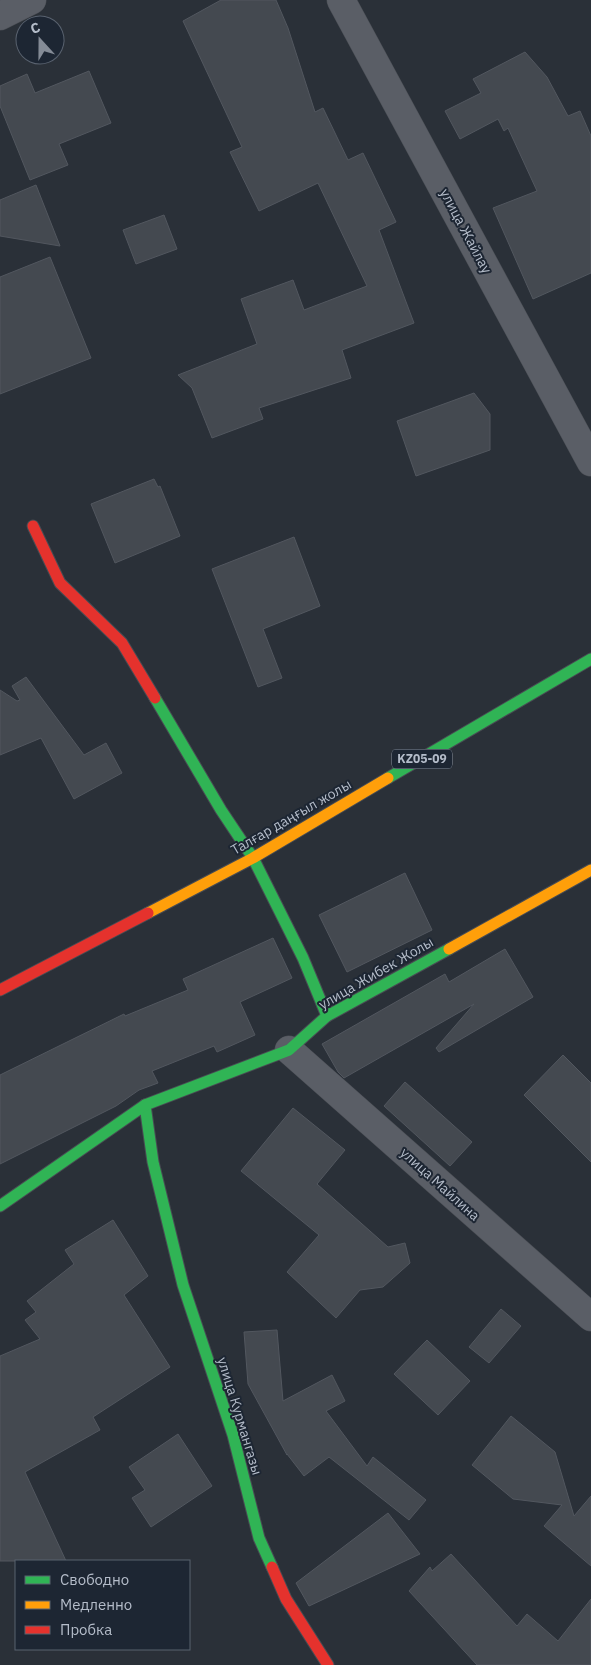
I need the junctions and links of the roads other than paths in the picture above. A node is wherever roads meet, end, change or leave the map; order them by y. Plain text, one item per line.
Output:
1 (32, 0) edge
2 (341, 0) edge
3 (0, 16) edge
4 (591, 462) edge
5 (33, 526) dead end
6 (591, 659) edge
7 (253, 858) junction
8 (591, 870) edge
9 (0, 990) edge
10 (327, 1016) junction
11 (289, 1050) junction
12 (146, 1105) junction
13 (0, 1206) edge
14 (591, 1318) edge
15 (328, 1665) edge

1 - 3 street
2 - 4 street, улица Жайлау
5 - 7 street
6 - 7 street, Талғар даңғыл жолы / KZ05-09
7 - 9 street, Талғар даңғыл жолы / KZ05-09
7 - 10 street
8 - 10 street, улица Жибек Жолы
10 - 11 street, улица Жибек Жолы
11 - 12 street, улица Жибек Жолы
11 - 14 street, улица Майлина
12 - 13 street, улица Жибек Жолы
12 - 15 street, улица Курмангазы

